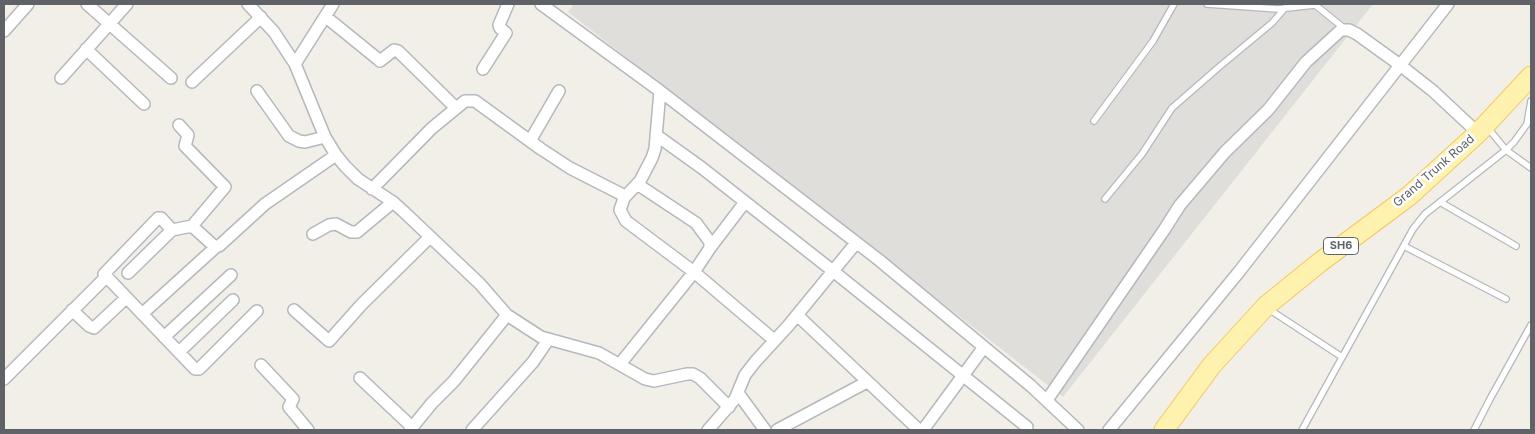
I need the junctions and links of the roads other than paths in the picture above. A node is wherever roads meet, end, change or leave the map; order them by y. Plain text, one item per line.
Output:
1 (28, 4) edge
2 (87, 4) edge
3 (127, 4) edge
4 (248, 4) edge
5 (332, 4) edge
6 (508, 4) edge
7 (541, 4) edge
8 (560, 4) edge
9 (1174, 4) edge
10 (1207, 4) edge
11 (1315, 4) edge
12 (1448, 4) edge
13 (1285, 8) junction
14 (553, 13) junction
15 (326, 16) junction
16 (261, 17) junction
17 (109, 24) junction
18 (1345, 29) junction
19 (4, 31) edge
20 (86, 50) junction
21 (295, 64) junction
22 (1400, 65) junction
23 (483, 69) dead end
24 (1531, 76) edge
25 (61, 78) dead end
26 (171, 78) dead end
27 (192, 82) dead end
28 (257, 90) dead end
29 (558, 91) dead end
30 (660, 91) junction
31 (1531, 101) edge
32 (144, 104) dead end
33 (456, 108) junction
34 (1094, 121) dead end
35 (179, 125) dead end
36 (1481, 129) junction
37 (656, 136) junction
38 (325, 137) junction
39 (530, 141) junction
40 (1506, 150) junction
41 (336, 155) junction
42 (1531, 168) edge
43 (637, 184) junction
44 (372, 189) junction
45 (624, 198) junction
46 (1105, 199) dead end
47 (393, 202) junction
48 (745, 202) junction
49 (1440, 202) junction
50 (192, 226) junction
51 (172, 230) junction
52 (313, 234) dead end
53 (430, 237) junction
54 (856, 243) junction
55 (217, 246) junction
56 (1404, 246) junction
57 (1516, 246) dead end
58 (710, 248) junction
59 (833, 271) junction
60 (694, 272) junction
61 (128, 273) dead end
62 (231, 274) dead end
63 (106, 277) junction
64 (126, 298) junction
65 (1506, 299) dead end
66 (233, 300) dead end
67 (1266, 306) junction
68 (72, 310) junction
69 (294, 310) dead end
70 (257, 311) dead end
71 (142, 314) junction
72 (507, 315) junction
73 (796, 315) junction
74 (1531, 326) edge
75 (164, 337) junction
76 (548, 340) junction
77 (774, 340) junction
78 (984, 347) junction
79 (179, 352) junction
80 (1342, 357) junction
81 (620, 364) junction
82 (261, 365) dead end
83 (964, 375) junction
84 (360, 378) dead end
85 (4, 379) edge
86 (867, 382) junction
87 (738, 393) junction
88 (1047, 400) junction
89 (729, 407) junction
90 (1027, 427) dead end
91 (411, 429) edge
92 (308, 430) edge
93 (472, 430) edge
94 (708, 430) edge
95 (764, 430) edge
96 (777, 430) edge
97 (919, 430) edge
98 (923, 430) edge
99 (1078, 430) edge
100 (1109, 430) edge
101 (1164, 430) edge
102 (1302, 430) edge
103 (1474, 430) edge

1 - 19 street
2 - 17 street
3 - 17 street
4 - 16 street
5 - 15 street
6 - 23 street
7 - 14 street
8 - 14 street
9 - 34 lane
10 - 13 lane
11 - 13 lane
11 - 18 lane
12 - 22 street
13 - 46 lane
14 - 30 street
15 - 21 street
15 - 33 street
16 - 21 street
16 - 27 street
17 - 20 street
17 - 26 street
18 - 22 street
18 - 88 street
20 - 25 street
20 - 32 street
21 - 38 street
22 - 36 street
22 - 100 street
24 - 36 main road, Grand Trunk Road / SH6
28 - 38 street
29 - 39 street
30 - 37 street
30 - 54 street
31 - 40 lane
33 - 39 street
33 - 44 street
35 - 50 street
36 - 40 lane
36 - 67 main road, Grand Trunk Road / SH6
37 - 43 street
37 - 48 street
38 - 41 street
39 - 45 street
40 - 42 lane
40 - 49 lane
41 - 44 street
41 - 55 street
43 - 45 street
43 - 58 street
44 - 47 street
45 - 60 street
47 - 52 street
47 - 53 street
48 - 58 street
48 - 59 street
49 - 56 lane
49 - 57 lane
50 - 51 street
50 - 55 street
51 - 61 street
51 - 63 street
53 - 69 street
53 - 72 street
54 - 59 street
54 - 78 street
55 - 71 street
56 - 65 lane
56 - 80 lane
58 - 60 street
59 - 73 street
59 - 83 street
60 - 77 street
60 - 81 street
62 - 75 street
63 - 64 street
63 - 68 street
64 - 68 street
64 - 71 street
66 - 79 street
67 - 80 lane
67 - 101 main road, Grand Trunk Road / SH6
68 - 85 street
70 - 79 street
71 - 75 street
72 - 76 street
72 - 91 street
73 - 77 street
73 - 86 street
74 - 103 lane
75 - 79 street
76 - 81 street
76 - 93 street
77 - 87 street
78 - 83 street
78 - 88 street
80 - 102 lane
81 - 89 street
82 - 92 street
83 - 90 street
83 - 98 street
84 - 91 street
86 - 96 street
86 - 97 street
87 - 89 street
87 - 95 street
88 - 99 street
89 - 94 street

